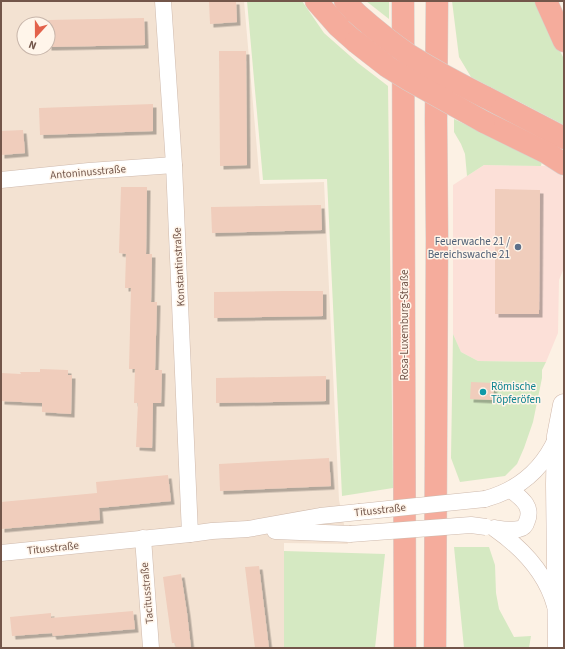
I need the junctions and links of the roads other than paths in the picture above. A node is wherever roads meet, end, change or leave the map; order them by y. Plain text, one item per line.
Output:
1 (163, 1) edge
2 (316, 1) edge
3 (403, 1) edge
4 (437, 1) edge
5 (546, 1) edge
6 (350, 7) edge
7 (564, 41) edge
8 (564, 138) edge
9 (564, 164) edge
10 (174, 165) junction
11 (1, 180) edge
12 (564, 405) edge
13 (558, 436) junction
14 (511, 490) junction
15 (490, 528) junction
16 (248, 529) junction
17 (190, 534) junction
18 (143, 538) junction
19 (435, 550) junction
20 (1, 553) edge
21 (405, 561) junction
22 (558, 621) junction
23 (151, 648) edge
24 (390, 648) edge
25 (405, 648) edge
26 (435, 648) edge
27 (449, 648) edge
28 (559, 648) edge

1 - 10 street, Konstantinstraße
2 - 9 highway, bridge
3 - 21 highway, Rosa-Luxemburg-Straße
4 - 19 highway
5 - 7 highway
6 - 8 highway, bridge
10 - 11 street, Antoninusstraße
10 - 17 street, Konstantinstraße
12 - 13 main road
13 - 14 street, Titusstraße
13 - 22 main road
14 - 15 street, Titusstraße
14 - 16 street, Titusstraße, bridge
15 - 16 street, Titusstraße, bridge
15 - 22 street
16 - 17 street, Titusstraße
17 - 18 street, Titusstraße
18 - 20 street, Titusstraße
18 - 23 street, Tacitusstraße
19 - 26 highway
19 - 27 highway
21 - 24 highway
21 - 25 highway, Rosa-Luxemburg-Straße
22 - 28 main road

